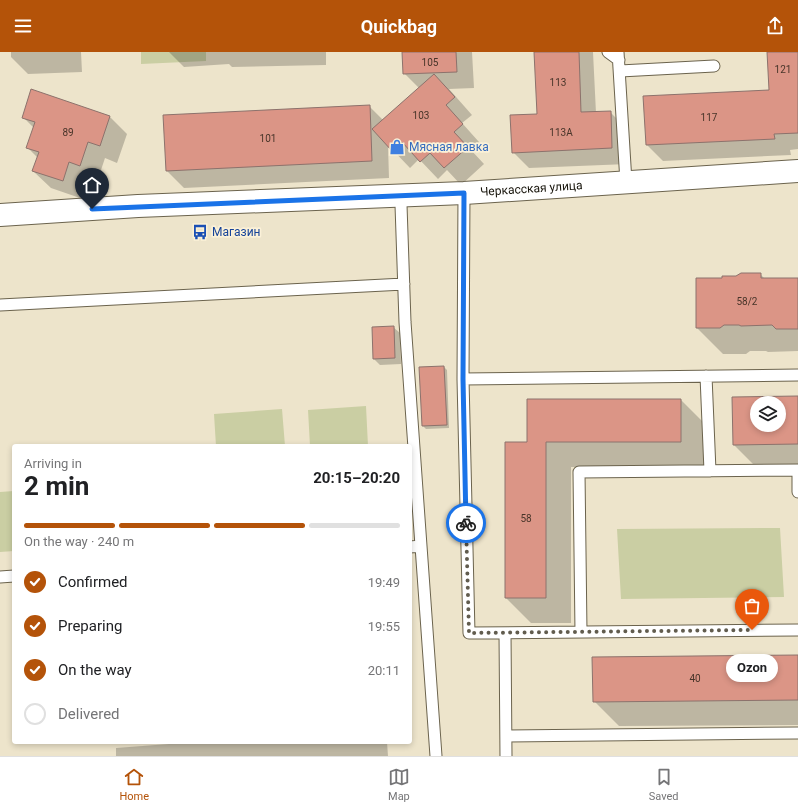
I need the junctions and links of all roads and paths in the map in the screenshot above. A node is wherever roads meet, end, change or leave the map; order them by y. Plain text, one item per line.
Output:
1 (608, 52) edge
2 (619, 61) edge
3 (714, 66) dead end
4 (798, 171) edge
5 (626, 182) junction
6 (464, 193) junction
7 (401, 205) dead end
8 (0, 215) edge
9 (404, 284) junction
10 (0, 305) edge
11 (798, 375) edge
12 (706, 376) junction
13 (463, 379) junction
14 (411, 444) edge
15 (412, 459) edge
16 (710, 471) junction
17 (798, 492) edge
18 (416, 546) edge
19 (12, 576) edge
20 (0, 577) edge
21 (798, 630) edge
22 (581, 632) junction
23 (505, 633) junction
24 (798, 733) edge
25 (506, 736) junction
26 (436, 756) edge
27 (506, 756) edge

1 - 2 lane
2 - 3 lane
2 - 5 lane
4 - 5 street, Черкасская улица
5 - 6 street, Черкасская улица
6 - 8 street, Черкасская улица
6 - 13 lane
7 - 9 lane
9 - 10 lane
9 - 14 lane
11 - 12 lane
12 - 13 lane
12 - 16 lane
13 - 23 lane
15 - 18 lane
16 - 17 lane
16 - 22 lane
18 - 26 lane
19 - 20 lane
21 - 22 lane
22 - 23 lane
23 - 25 lane
24 - 25 lane
25 - 27 lane

